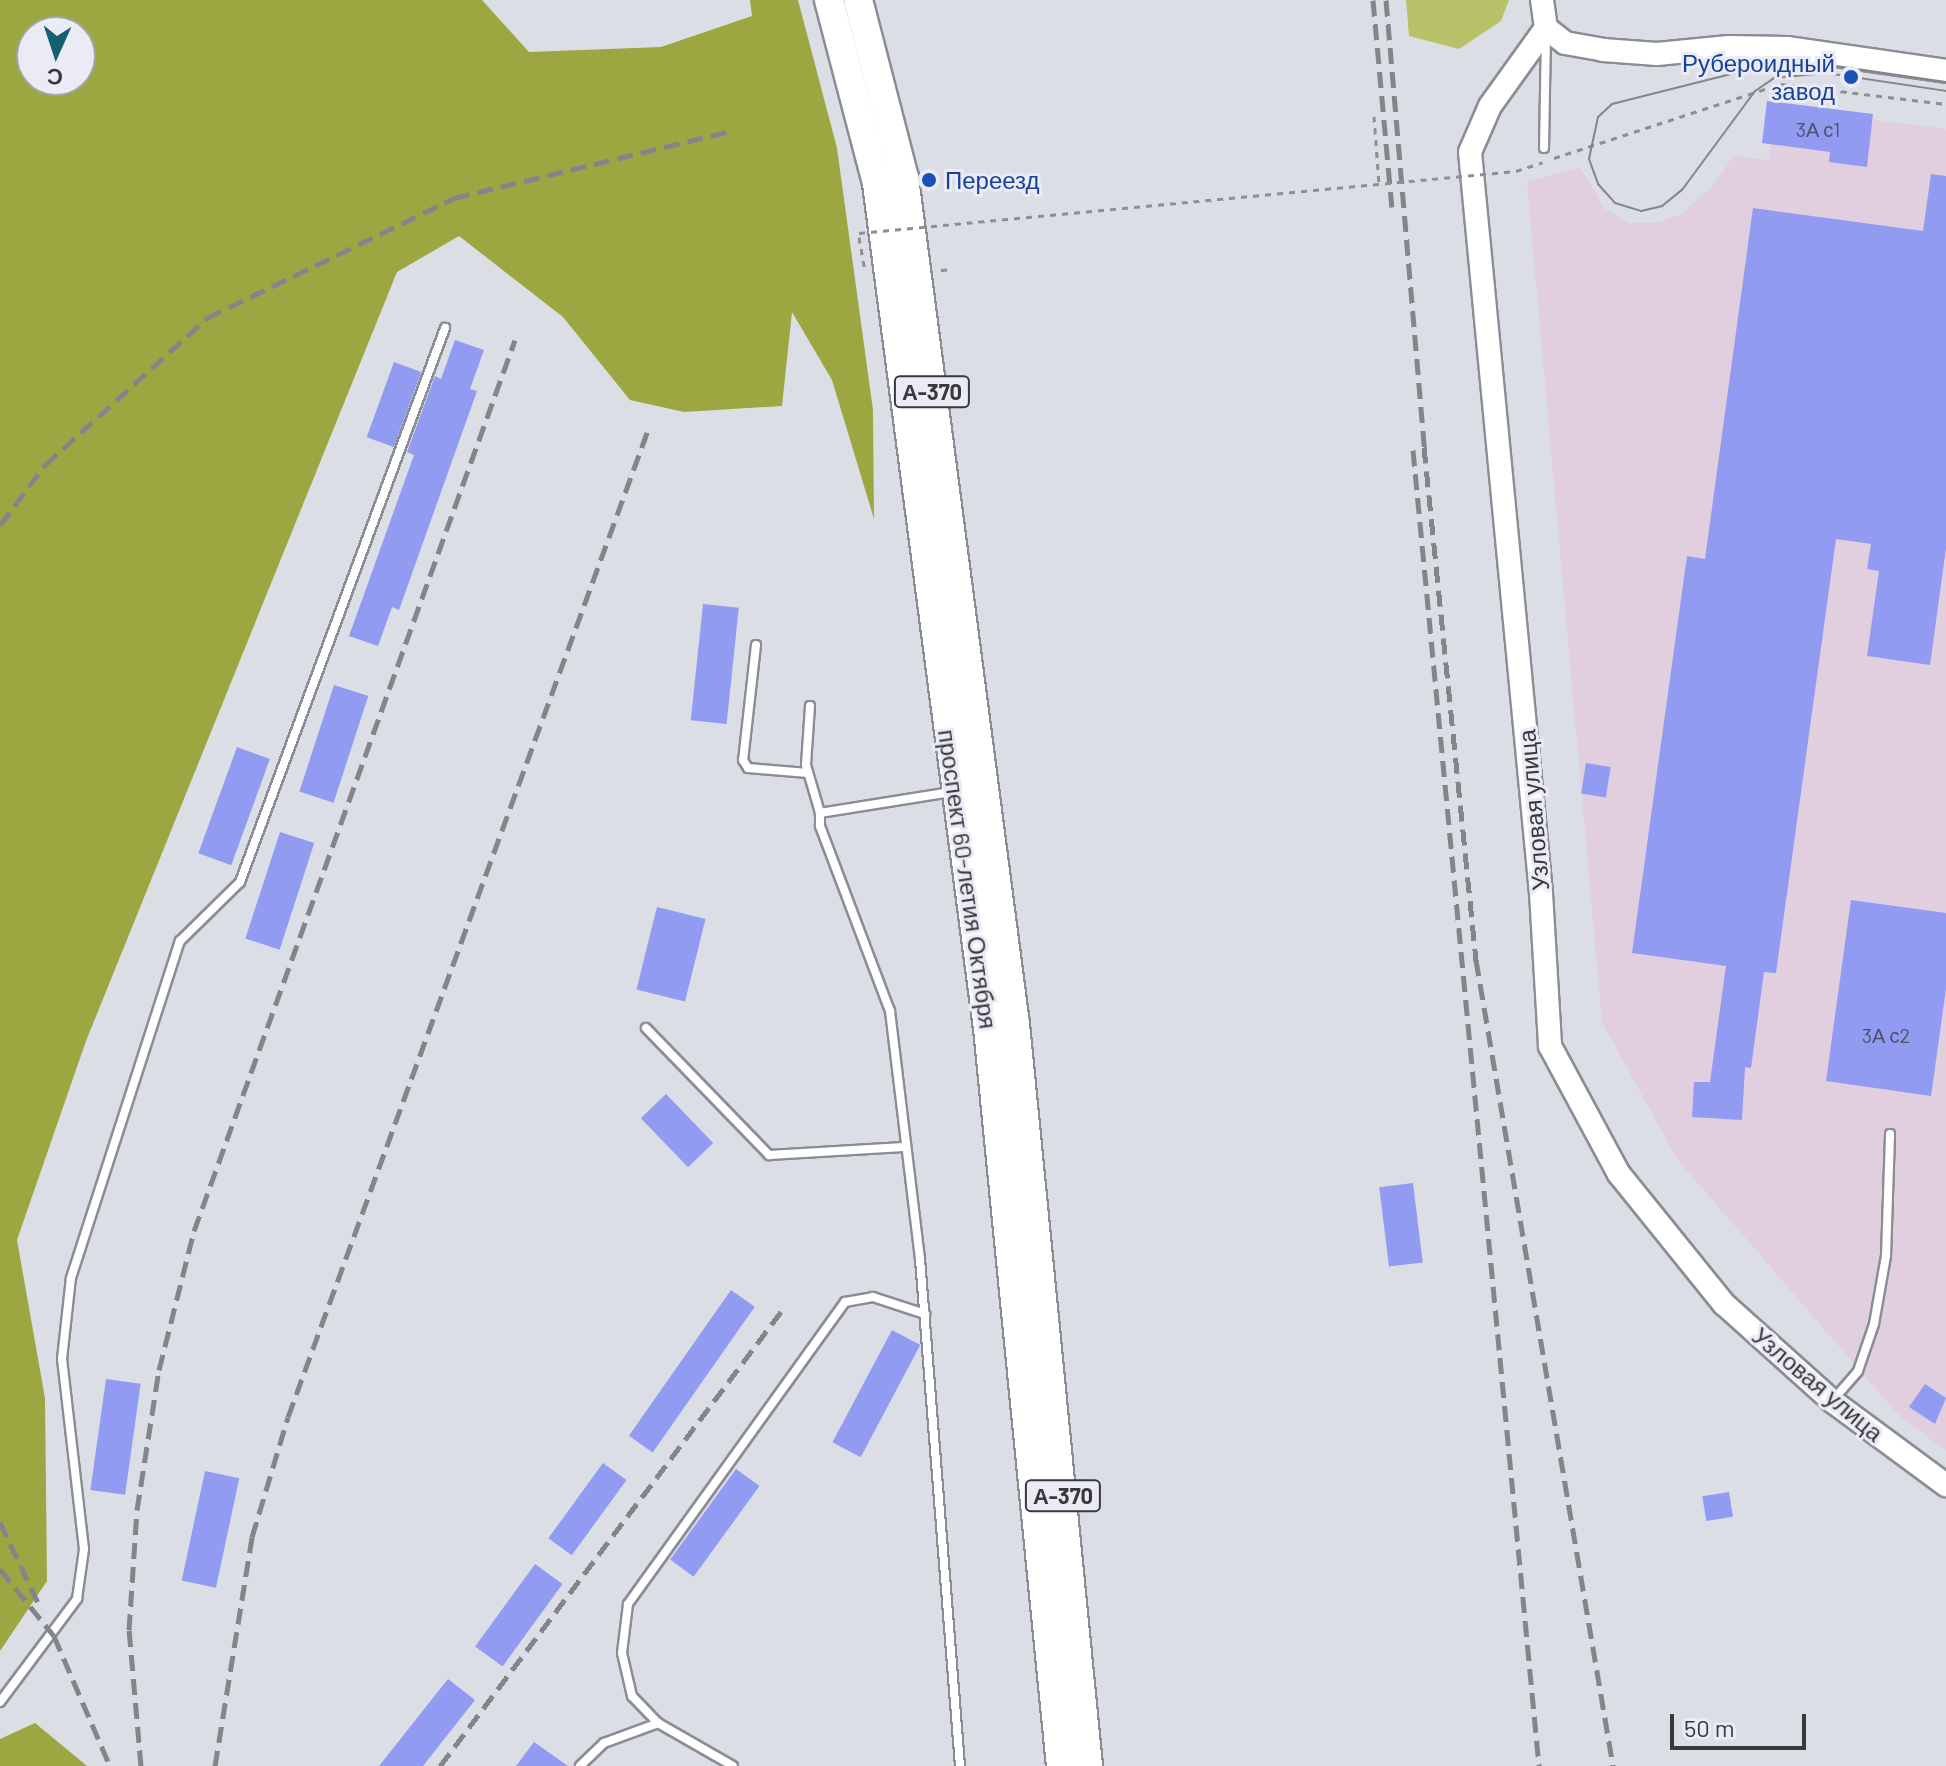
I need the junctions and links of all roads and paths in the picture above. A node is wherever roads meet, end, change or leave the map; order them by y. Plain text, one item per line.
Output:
1 (829, 0) edge
2 (858, 0) edge
3 (1542, 0) edge
4 (1546, 28) junction
5 (1946, 71) edge
6 (1946, 104) edge
7 (1374, 116) dead end
8 (1544, 148) dead end
9 (1379, 184) junction
10 (863, 271) dead end
11 (445, 328) dead end
12 (756, 645) dead end
13 (810, 706) dead end
14 (808, 773) junction
15 (970, 790) junction
16 (820, 813) junction
17 (646, 1028) dead end
18 (1890, 1134) dead end
19 (904, 1147) junction
20 (925, 1314) junction
21 (1832, 1401) junction
22 (1946, 1485) edge
23 (0, 1702) edge
24 (658, 1723) junction
25 (580, 1766) edge
26 (733, 1766) edge
27 (960, 1766) edge
28 (1061, 1766) edge
29 (1088, 1766) edge

1 - 15 highway, проспект 60-летия Октября / А-370
2 - 15 highway, проспект 60-летия Октября / А-370
3 - 4 street
4 - 5 street
4 - 8 lane
4 - 21 street, Узловая улица
6 - 9 path, bridge
7 - 9 path
9 - 10 path, bridge
11 - 23 lane
12 - 14 lane
13 - 14 lane
14 - 16 lane
15 - 16 lane
15 - 28 highway, проспект 60-летия Октября / А-370
15 - 29 highway, проспект 60-летия Октября / А-370
16 - 19 lane
17 - 19 lane
18 - 21 lane
19 - 20 lane
20 - 24 lane
20 - 27 lane
21 - 22 street, Узловая улица
24 - 25 lane
24 - 26 lane

